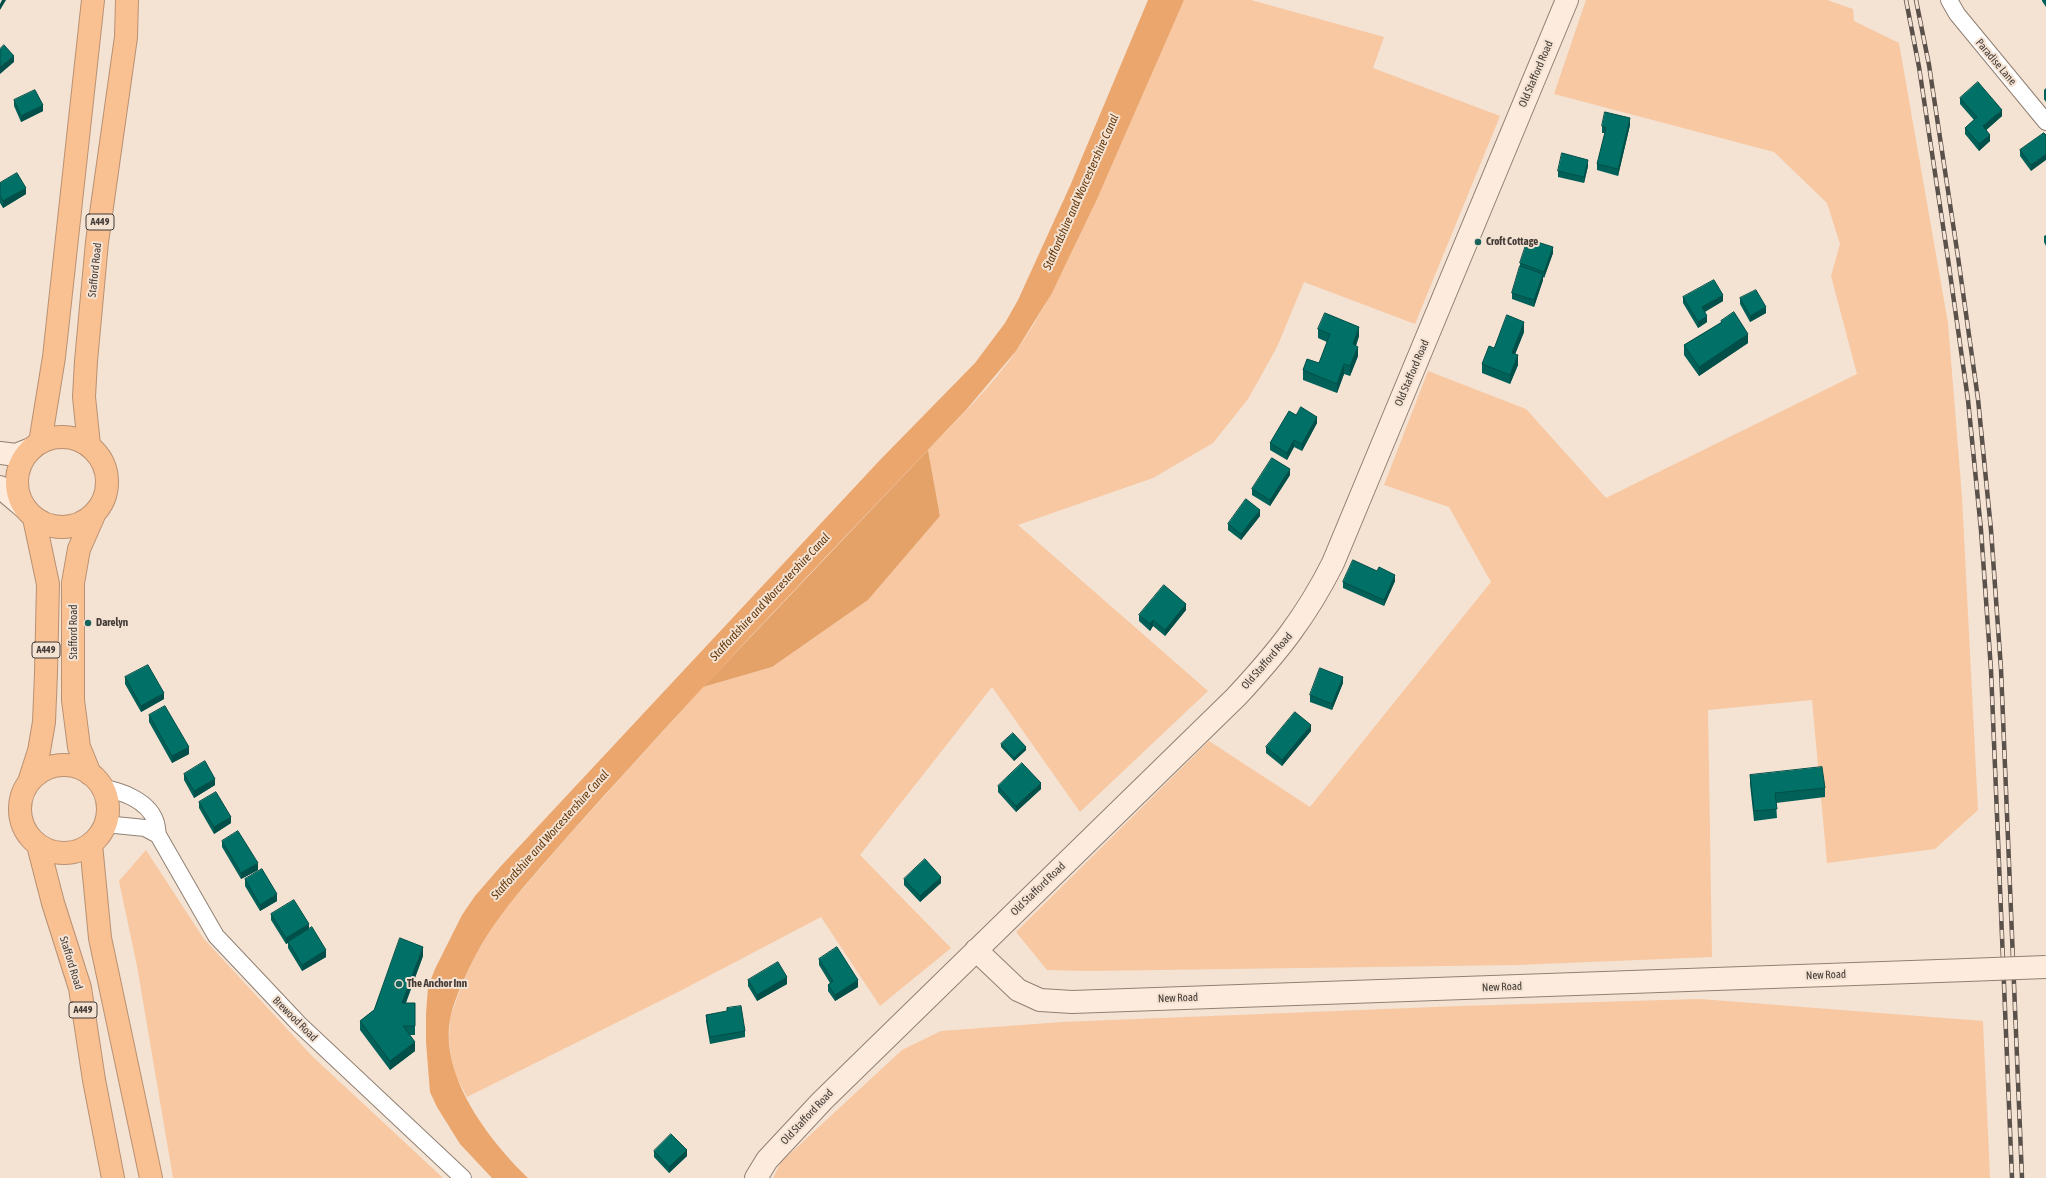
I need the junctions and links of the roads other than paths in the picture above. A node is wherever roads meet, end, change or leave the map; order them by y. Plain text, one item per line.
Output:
1 (93, 0) edge
2 (128, 0) edge
3 (1567, 0) edge
4 (1949, 0) edge
5 (2046, 122) edge
6 (89, 445) junction
7 (36, 446) junction
8 (0, 453) edge
9 (0, 487) edge
10 (30, 513) junction
11 (94, 515) junction
12 (96, 781) junction
13 (29, 782) junction
14 (105, 824) junction
15 (158, 835) junction
16 (91, 844) junction
17 (38, 845) junction
18 (976, 950) junction
19 (2046, 967) edge
20 (113, 1178) edge
21 (151, 1178) edge
22 (463, 1178) edge
23 (756, 1178) edge

1 - 7 highway, A449
2 - 6 highway, Stafford Road / A449
3 - 18 street, Old Stafford Road
4 - 5 street, Paradise Lane
6 - 7 highway
6 - 11 highway
7 - 8 street
7 - 10 highway
9 - 10 street
10 - 11 highway
10 - 13 highway, A449
11 - 12 highway, Stafford Road / A449
12 - 13 highway
12 - 14 highway
12 - 15 street, Brewood Road
13 - 17 highway
14 - 15 street
14 - 16 highway
15 - 22 street, Brewood Road
16 - 17 highway
16 - 21 highway, A449
17 - 20 highway, Stafford Road / A449
18 - 19 street, New Road, bridge
18 - 23 street, Old Stafford Road

